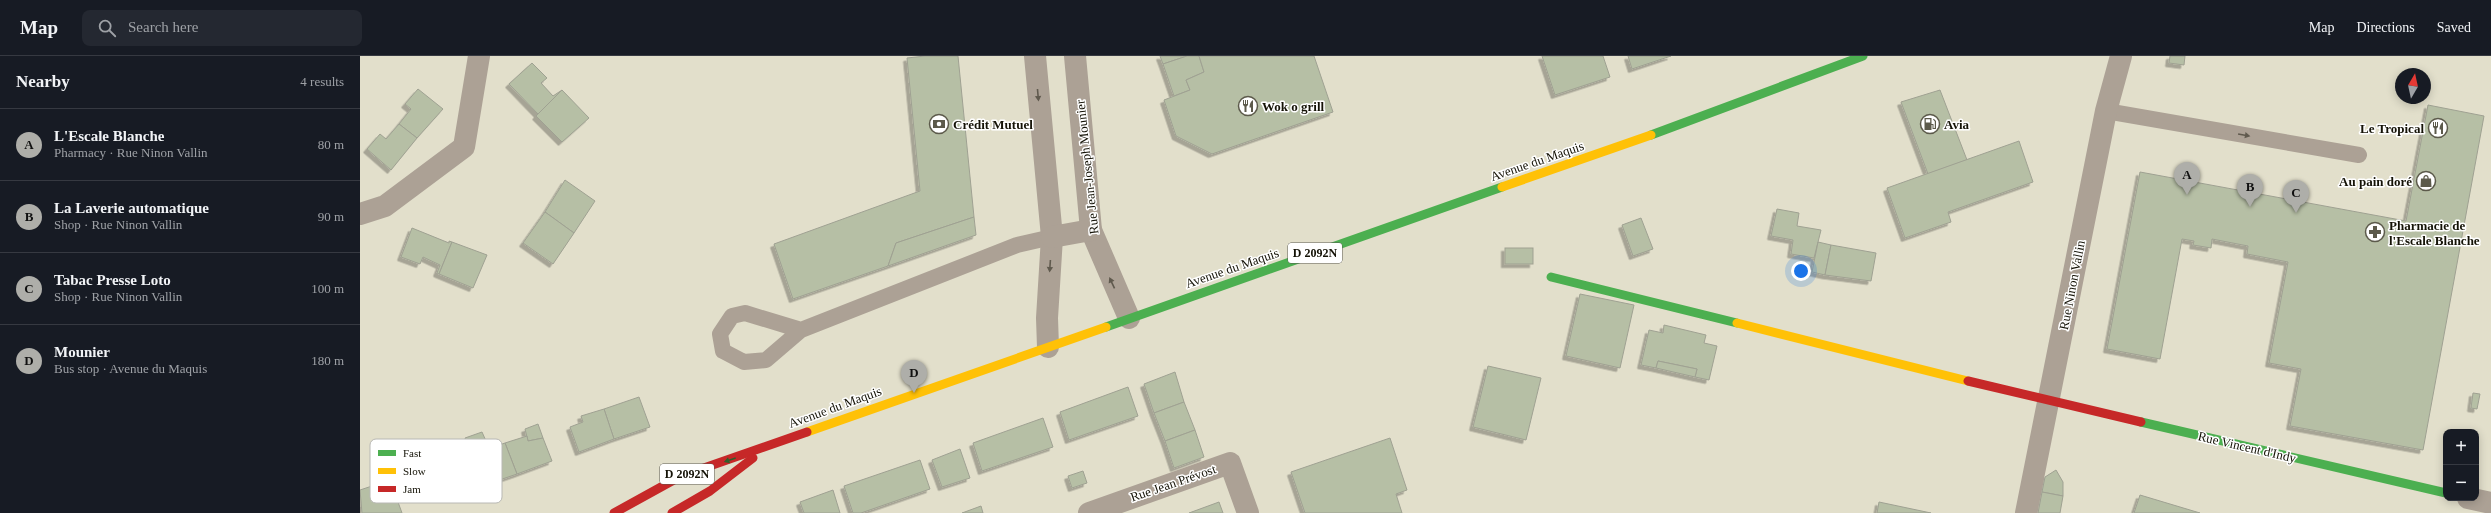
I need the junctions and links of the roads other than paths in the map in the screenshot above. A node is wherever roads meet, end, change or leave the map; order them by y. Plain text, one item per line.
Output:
1 (479, 56) edge
2 (1035, 56) edge
3 (1075, 56) edge
4 (1863, 56) edge
5 (2120, 57) edge
6 (2106, 111) junction
7 (2359, 155) dead end
8 (360, 214) edge
9 (1091, 230) junction
10 (1052, 237) junction
11 (1551, 276) dead end
12 (1129, 318) junction
13 (801, 330) junction
14 (1048, 347) junction
15 (2049, 401) junction
16 (767, 447) junction
17 (2443, 492) edge
18 (2479, 500) edge
19 (2491, 503) edge
20 (614, 513) edge
21 (672, 513) edge
22 (1089, 513) edge
23 (1248, 513) edge
24 (2026, 513) edge

1 - 8 street
2 -> 10 street
3 - 9 street, Rue Jean-Joseph Mounier
4 - 12 main road, Avenue du Maquis / D 2092N
5 - 6 street, Rue Ninon Vallin
6 -> 7 lane
6 - 15 street, Rue Ninon Vallin
9 - 10 street
12 -> 9 street, Rue Jean-Joseph Mounier
10 - 13 lane
10 -> 14 street
11 - 15 main road, Rue Vincent d'Indy
12 - 14 main road, Avenue du Maquis / D 2092N
13 - 13 lane
14 - 16 main road, Avenue du Maquis / D 2092N
15 - 17 main road, Rue Vincent d'Indy
15 - 24 street, Rue Ninon Vallin
16 -> 20 main road, Avenue du Maquis / D 2092N
16 - 21 main road, Avenue du Maquis / D 2092N
18 - 19 street
22 - 23 street, Rue Jean Prévost

